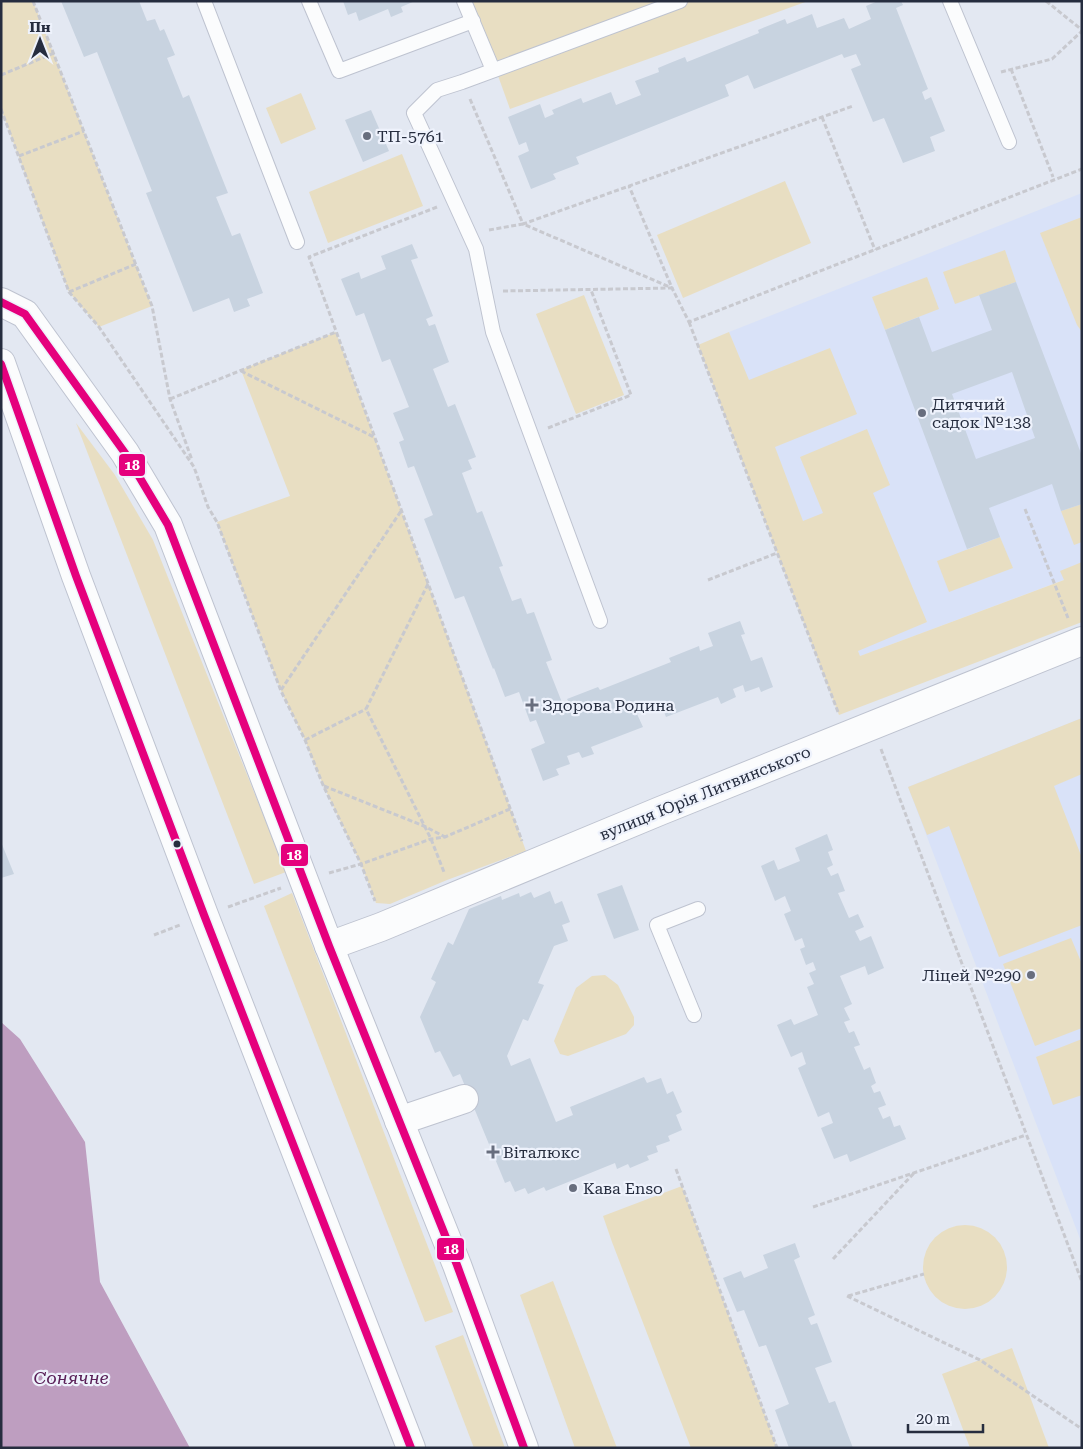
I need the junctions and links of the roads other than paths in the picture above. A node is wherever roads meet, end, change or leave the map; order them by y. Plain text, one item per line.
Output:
1 (204, 1) edge
2 (309, 1) edge
3 (464, 1) edge
4 (680, 1) edge
5 (950, 1) edge
6 (473, 22) junction
7 (493, 70) junction
8 (1008, 142) dead end
9 (297, 242) dead end
10 (1, 302) edge
11 (1, 363) edge
12 (600, 621) dead end
13 (1077, 633) edge
14 (698, 909) dead end
15 (329, 946) junction
16 (694, 1014) dead end
17 (464, 1098) dead end
18 (399, 1121) junction
19 (411, 1448) edge
20 (524, 1448) edge

1 - 9 lane
2 - 6 lane
3 - 6 lane
4 - 7 lane
5 - 8 lane
6 - 7 lane
7 - 12 lane
10 - 15 street
11 - 19 street
13 - 15 street, вулиця Юрія Литвинського
14 - 16 lane
15 - 18 street
17 - 18 street
18 - 20 street

